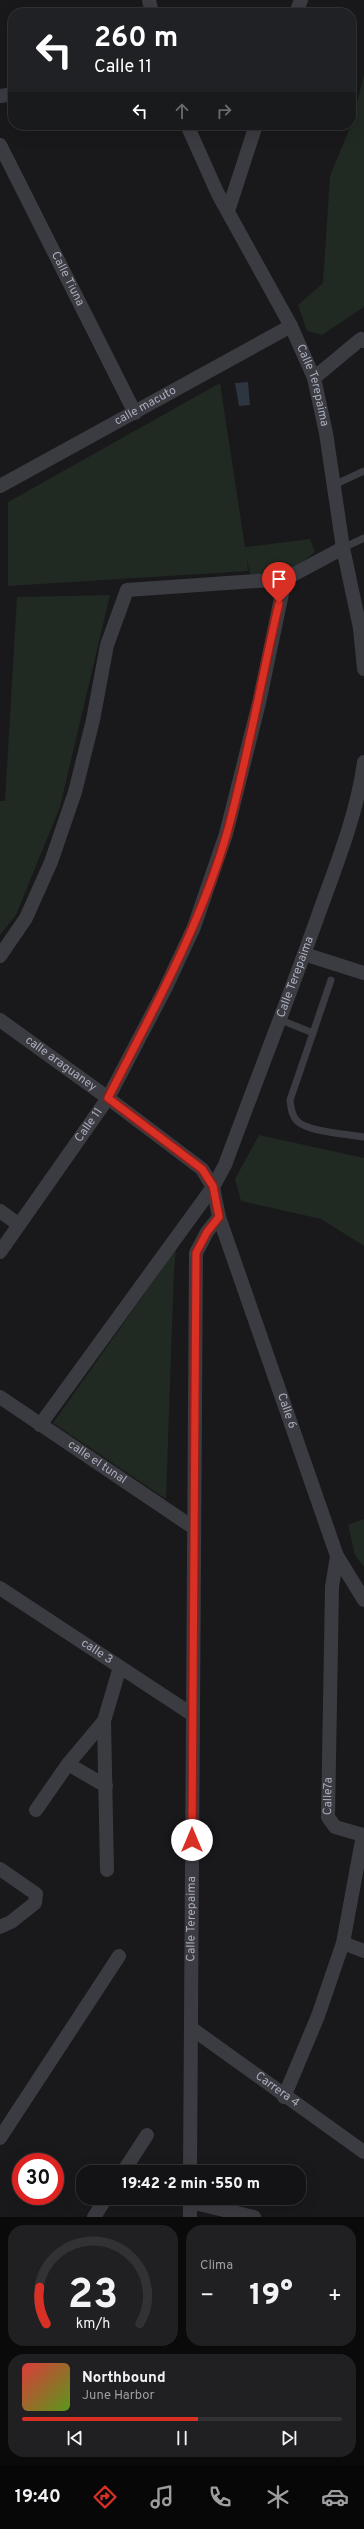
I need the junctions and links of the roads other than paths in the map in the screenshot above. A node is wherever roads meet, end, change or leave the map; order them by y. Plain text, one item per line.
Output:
1 (189, 130) edge
2 (254, 130) edge
3 (0, 145) edge
4 (228, 211) junction
5 (291, 326) junction
6 (363, 338) edge
7 (314, 378) junction
8 (135, 413) junction
9 (364, 471) edge
10 (334, 485) junction
11 (0, 486) edge
12 (364, 538) edge
13 (343, 548) junction
14 (286, 579) junction
15 (360, 612) edge
16 (364, 669) edge
17 (364, 762) edge
18 (304, 954) junction
19 (0, 956) edge
20 (364, 973) edge
21 (331, 980) dead end
22 (0, 1020) edge
23 (281, 1020) junction
24 (313, 1033) junction
25 (108, 1098) junction
26 (364, 1137) edge
27 (213, 1186) junction
28 (0, 1211) edge
29 (219, 1217) junction
30 (18, 1224) junction
31 (0, 1252) edge
32 (0, 1397) edge
33 (40, 1425) junction
34 (194, 1528) junction
35 (337, 1556) junction
36 (0, 1588) edge
37 (364, 1600) edge
38 (120, 1667) junction
39 (193, 1715) junction
40 (104, 1721) junction
41 (68, 1764) junction
42 (106, 1786) junction
43 (36, 1810) dead end
44 (363, 1835) edge
45 (0, 1869) edge
46 (107, 1870) dead end
47 (0, 1927) edge
48 (343, 1943) junction
49 (364, 1951) edge
50 (119, 1956) dead end
51 (191, 2028) junction
52 (284, 2097) junction
53 (146, 2135) dead end
54 (0, 2138) edge
55 (364, 2152) edge
56 (127, 2165) edge
57 (190, 2165) edge
58 (102, 2205) edge
59 (190, 2205) edge
60 (209, 2205) edge
61 (94, 2217) edge
62 (190, 2217) edge
63 (254, 2217) edge

1 - 4 street, Calle Terepaima
2 - 4 street
3 - 8 street, Calle Tiuna
4 - 5 street, Calle Terepaima
5 - 7 street, Calle Terepaima
5 - 8 street, calle macuto
6 - 7 street
7 - 10 street, Calle Terepaima
8 - 11 street, calle macuto
9 - 10 lane
10 - 13 street, Calle Terepaima
12 - 13 lane
13 - 14 street
13 - 15 street, Calle Terepaima
14 - 19 street
14 - 25 street, calle araguaney
15 - 16 street, Calle Terepaima
17 - 18 street, Calle Terepaima
18 - 20 street
18 - 23 street, Calle Terepaima
21 - 24 lane
22 - 25 street, calle araguaney
23 - 24 lane
23 - 27 street, Calle Terepaima
24 - 26 lane
25 - 27 street, Calle 11
25 - 30 street, Calle 11
27 - 29 street, Calle 11
27 - 33 street, Calle Terepaima
28 - 30 street
29 - 34 street, Calle Terepaima
29 - 35 street, Calle 6
30 - 31 street, Calle 11
32 - 33 street, calle el tunal
33 - 34 street, calle el tunal
34 - 39 street, Calle Terepaima
35 - 37 street, Calle 6
35 - 44 street, Calle7a
36 - 38 street, calle 3
38 - 39 street, calle 3
38 - 40 street
39 - 51 street, Calle Terepaima
40 - 41 street
40 - 42 street
41 - 42 street
41 - 43 street
42 - 46 street
44 - 48 street, Calle7a
45 - 47 street
48 - 49 street
48 - 52 street, Calle7a
50 - 54 street
51 - 52 street, Carrera 4
51 - 57 street, Calle Terepaima
52 - 55 street, Carrera 4
53 - 56 street
58 - 61 street
59 - 62 street
60 - 63 street

